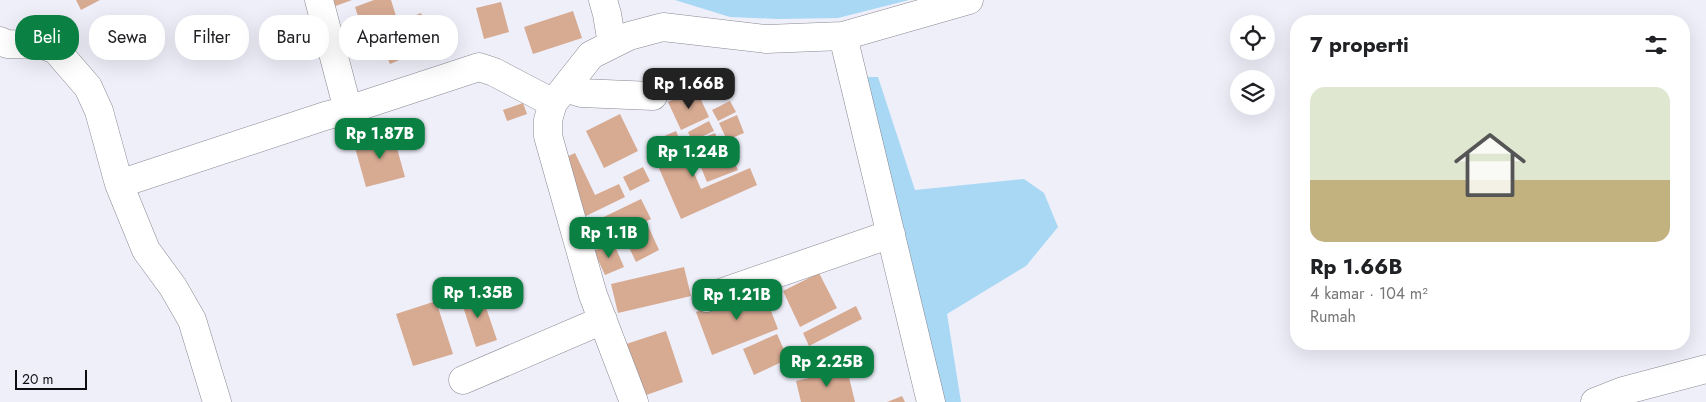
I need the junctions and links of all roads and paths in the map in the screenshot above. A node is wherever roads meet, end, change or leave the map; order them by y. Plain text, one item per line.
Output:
1 (319, 0) edge
2 (603, 0) edge
3 (969, 0) edge
4 (843, 36) junction
5 (0, 42) edge
6 (612, 44) junction
7 (559, 95) junction
8 (653, 96) dead end
9 (348, 110) junction
10 (119, 184) junction
11 (891, 234) junction
12 (706, 298) dead end
13 (603, 320) junction
14 (1706, 369) edge
15 (462, 380) dead end
16 (217, 402) edge
17 (634, 402) edge
18 (932, 402) edge
19 (1595, 402) edge

1 - 9 street
2 - 6 street
3 - 4 street
4 - 6 street
4 - 11 street
5 - 10 street
6 - 7 street
7 - 8 street
7 - 9 street
7 - 13 street
9 - 10 street
10 - 16 street
11 - 12 street
11 - 18 street
13 - 15 street
13 - 17 street
14 - 19 street

